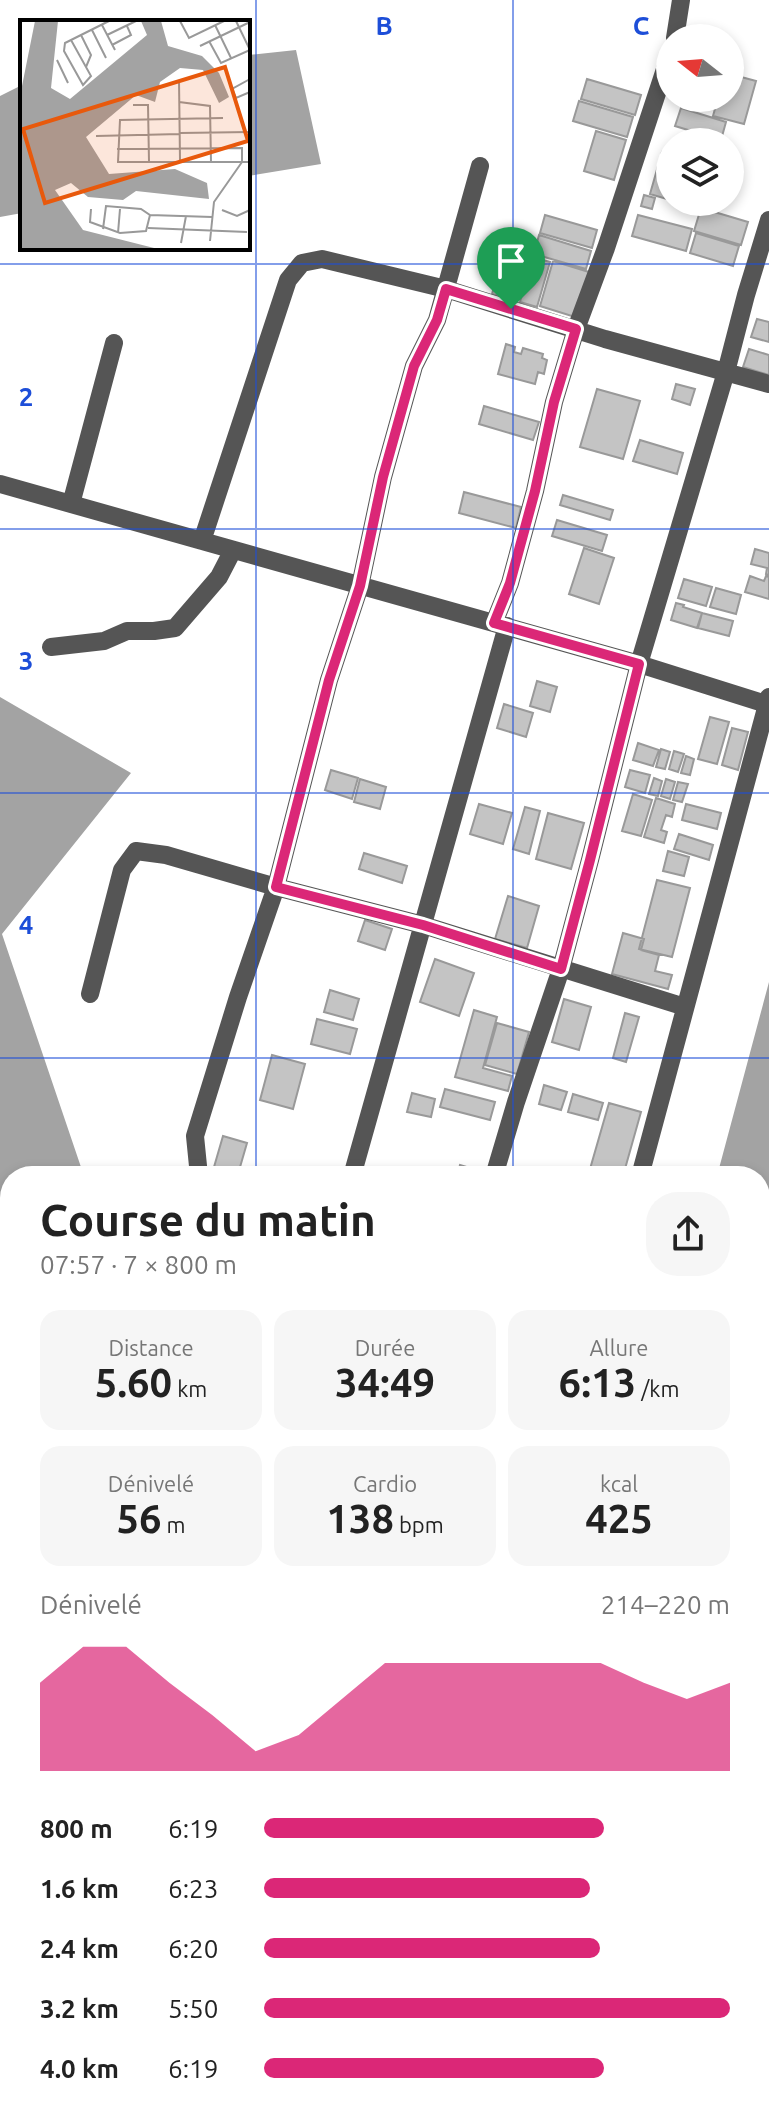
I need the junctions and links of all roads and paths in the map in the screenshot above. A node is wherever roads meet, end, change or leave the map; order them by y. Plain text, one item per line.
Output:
1 (681, 0) edge
2 (677, 24) edge
3 (656, 96) edge
4 (480, 166) dead end
5 (769, 220) edge
6 (446, 289) junction
7 (576, 329) junction
8 (114, 343) dead end
9 (726, 372) junction
10 (769, 384) edge
11 (0, 484) edge
12 (71, 504) junction
13 (202, 541) junction
14 (233, 550) junction
15 (360, 586) junction
16 (500, 625) junction
17 (51, 647) dead end
18 (639, 664) junction
19 (768, 700) edge
20 (276, 887) junction
21 (423, 925) junction
22 (561, 969) junction
23 (90, 994) dead end
24 (685, 1007) junction
25 (198, 1166) edge
26 (355, 1166) edge
27 (497, 1166) edge
28 (643, 1166) edge

1 - 2 street
3 - 7 street
4 - 6 street
5 - 9 street
6 - 7 street
6 - 13 street
6 - 15 street
7 - 9 street
7 - 16 street
8 - 12 street
9 - 10 street
9 - 18 street
11 - 12 street
12 - 13 street
13 - 14 street
14 - 15 street
14 - 17 street
15 - 16 street
15 - 20 street
16 - 18 street
16 - 21 street
18 - 19 street
18 - 22 street
19 - 24 street
20 - 21 street
20 - 23 street
20 - 25 street
21 - 22 street
21 - 26 street
22 - 24 street
22 - 27 street
24 - 28 street

